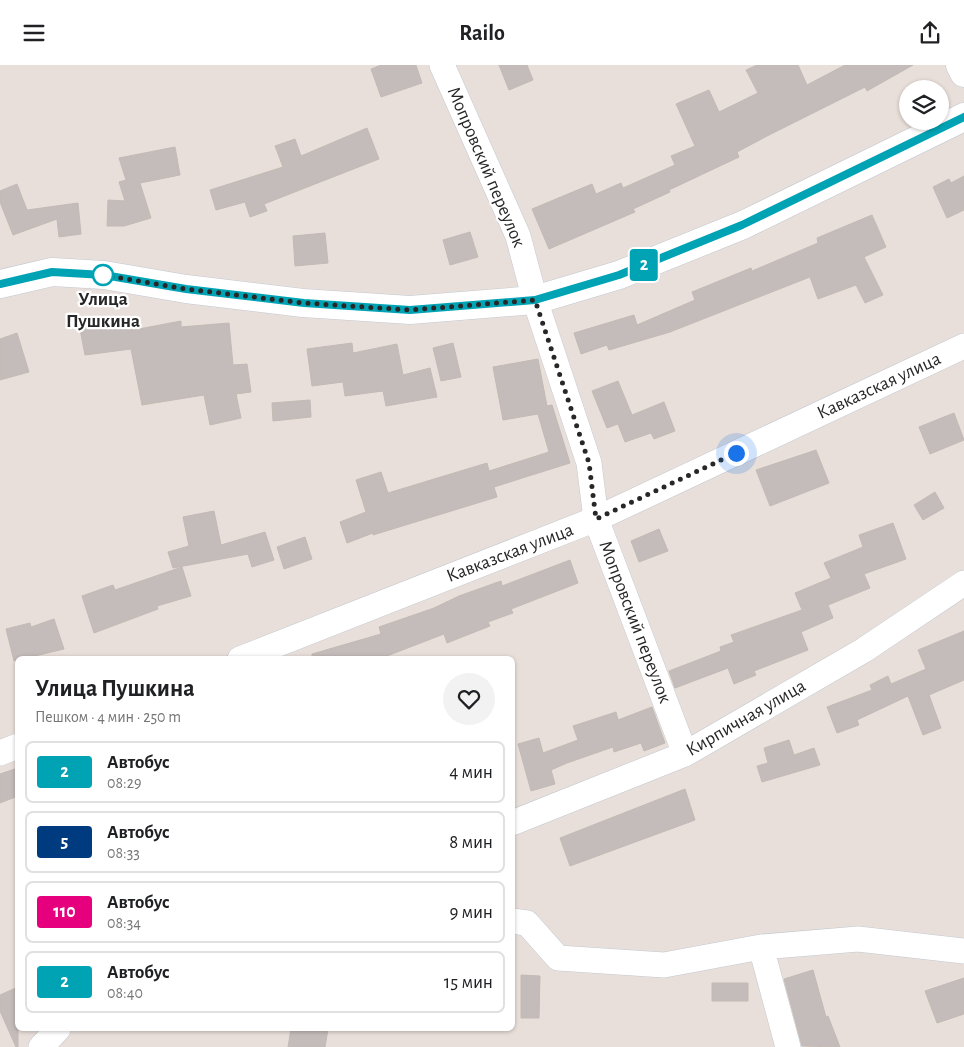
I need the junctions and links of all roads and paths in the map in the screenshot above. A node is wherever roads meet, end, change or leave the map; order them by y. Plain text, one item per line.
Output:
1 (442, 65) edge
2 (960, 65) edge
3 (964, 73) edge
4 (964, 117) edge
5 (0, 284) edge
6 (535, 300) junction
7 (964, 346) edge
8 (596, 519) junction
9 (964, 583) edge
10 (248, 656) edge
11 (15, 747) edge
12 (0, 753) edge
13 (685, 754) junction
14 (515, 822) edge
15 (515, 921) edge
16 (761, 947) junction
17 (964, 951) edge
18 (56, 1031) edge
19 (41, 1047) edge
20 (788, 1047) edge

1 - 6 street, Мопровский переулок
2 - 3 main road
4 - 6 main road
5 - 6 main road
6 - 8 street, Мопровский переулок
7 - 8 street, Кавказская улица
8 - 10 street, Кавказская улица
8 - 13 street, Мопровский переулок
9 - 13 street, Кирпичная улица
11 - 12 street
13 - 14 street, Кирпичная улица
15 - 16 street
16 - 17 street
16 - 20 street
18 - 19 street

